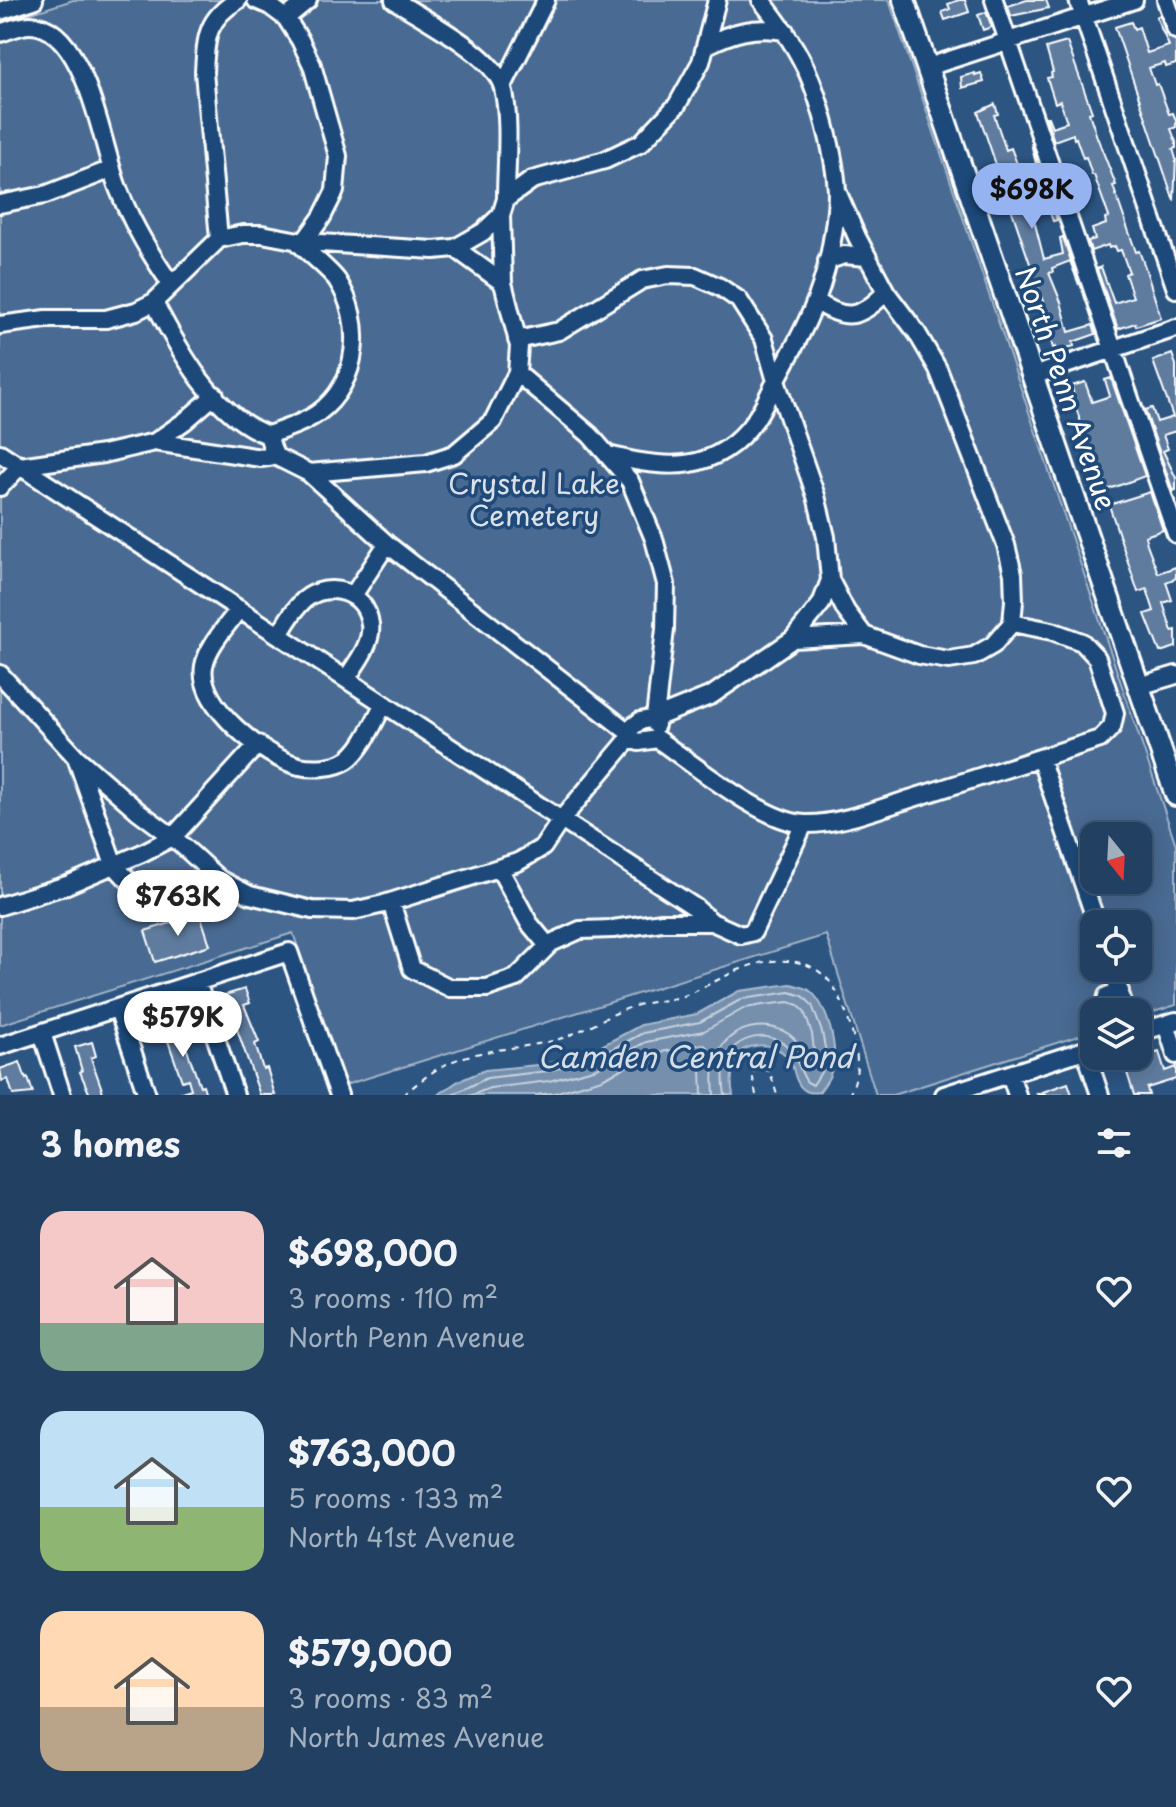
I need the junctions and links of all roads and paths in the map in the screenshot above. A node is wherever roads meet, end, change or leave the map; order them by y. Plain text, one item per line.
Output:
1 (34, 0) edge
2 (238, 0) edge
3 (256, 0) edge
4 (308, 0) edge
5 (394, 0) edge
6 (546, 0) edge
7 (717, 0) edge
8 (761, 0) edge
9 (904, 0) edge
10 (994, 0) edge
11 (1134, 0) edge
12 (1166, 0) edge
13 (1081, 8) edge
14 (0, 11) edge
15 (286, 18) junction
16 (1176, 30) edge
17 (785, 31) junction
18 (0, 33) edge
19 (1008, 41) junction
20 (705, 46) junction
21 (928, 67) junction
22 (503, 86) junction
23 (112, 169) junction
24 (837, 191) junction
25 (0, 204) edge
26 (503, 207) junction
27 (219, 239) junction
28 (301, 242) junction
29 (455, 248) junction
30 (867, 257) junction
31 (827, 261) junction
32 (503, 283) junction
33 (171, 284) junction
34 (1176, 289) edge
35 (886, 292) junction
36 (816, 301) junction
37 (154, 302) junction
38 (0, 325) edge
39 (1176, 328) edge
40 (799, 338) junction
41 (764, 339) junction
42 (517, 340) junction
43 (1113, 350) junction
44 (517, 373) junction
45 (1033, 376) junction
46 (776, 381) junction
47 (215, 395) junction
48 (268, 435) junction
49 (155, 442) junction
50 (0, 453) edge
51 (608, 455) junction
52 (275, 456) junction
53 (20, 466) junction
54 (309, 473) junction
55 (0, 487) edge
56 (1176, 534) edge
57 (387, 544) junction
58 (830, 580) junction
59 (354, 594) junction
60 (239, 609) junction
61 (1012, 623) junction
62 (279, 635) junction
63 (864, 635) junction
64 (793, 639) junction
65 (0, 674) edge
66 (1176, 675) edge
67 (346, 679) junction
68 (1139, 686) junction
69 (384, 704) junction
70 (655, 718) junction
71 (628, 735) junction
72 (657, 739) junction
73 (258, 744) junction
74 (76, 757) junction
75 (1040, 758) junction
76 (1176, 795) edge
77 (561, 820) junction
78 (804, 824) junction
79 (173, 837) junction
80 (114, 865) junction
81 (499, 868) junction
82 (141, 894) dead end
83 (391, 902) junction
84 (0, 906) edge
85 (1092, 910) edge
86 (712, 922) junction
87 (548, 946) junction
88 (197, 982) junction
89 (1117, 982) edge
90 (1120, 991) junction
91 (1107, 998) edge
92 (1122, 998) edge
93 (118, 1009) junction
94 (1171, 1023) edge
95 (42, 1033) junction
96 (0, 1046) edge
97 (1080, 1052) edge
98 (1176, 1055) edge
99 (1095, 1070) edge
100 (1010, 1074) junction
101 (62, 1095) edge
102 (147, 1095) edge
103 (235, 1095) edge
104 (339, 1095) edge
105 (403, 1095) edge
106 (756, 1095) edge
107 (777, 1095) edge
108 (849, 1095) edge
109 (944, 1095) edge
110 (1017, 1095) edge
111 (1100, 1095) edge

1 - 14 street
2 - 27 street
3 - 15 street
4 - 15 street
5 - 22 street
6 - 22 street
7 - 20 street
8 - 17 street
9 - 21 main road, North Penn Avenue
10 - 19 street
11 - 13 street
12 - 16 street
13 - 19 street
13 - 34 street
15 - 28 street
17 - 20 street
17 - 24 street
18 - 23 street
19 - 21 street
19 - 43 street
20 - 26 street
21 - 45 main road, North Penn Avenue
22 - 26 street
23 - 25 street
23 - 33 street
24 - 30 street
24 - 31 street
26 - 29 street
26 - 32 street
27 - 28 street
27 - 33 street
28 - 29 street
28 - 48 street
29 - 32 street
30 - 31 street
30 - 35 street
31 - 36 street
32 - 42 street
33 - 37 street
35 - 36 street
35 - 61 street
36 - 40 street
37 - 38 street
37 - 47 street
39 - 43 street
40 - 41 street
40 - 46 street
41 - 42 street
41 - 46 street
42 - 44 street
43 - 45 street
43 - 56 street
44 - 51 street
44 - 54 street
45 - 68 main road, North Penn Avenue
46 - 51 street
46 - 58 street
47 - 48 street
47 - 49 street
48 - 52 street
49 - 52 street
49 - 53 street
50 - 53 street
51 - 70 street
52 - 54 street
53 - 55 street
53 - 60 street
54 - 57 street
57 - 59 street
57 - 71 street
58 - 63 street
58 - 64 street
59 - 62 street
59 - 67 street
60 - 62 street
60 - 73 street
61 - 63 street
61 - 75 street
62 - 67 street
63 - 64 street
64 - 70 street
65 - 74 street
66 - 68 street
67 - 69 street
68 - 76 main road, North Penn Avenue
69 - 73 street
69 - 77 street
70 - 71 street
70 - 72 street
71 - 72 street
71 - 77 street
72 - 78 street
73 - 79 street
74 - 79 street
74 - 80 street
75 - 78 street
75 - 85 street
77 - 81 street
77 - 86 street
78 - 86 street
79 - 80 street
79 - 83 street
80 - 82 street
80 - 84 street
81 - 83 street
81 - 87 street
83 - 87 street
86 - 87 street
88 - 93 street
88 - 103 street
88 - 104 street
89 - 90 street
90 - 91 street
90 - 92 street
93 - 95 street
93 - 102 street
94 - 98 street
95 - 96 street
95 - 101 street
97 - 100 street
99 - 111 street
100 - 109 street
100 - 110 street
105 - 108 path
106 - 107 path

